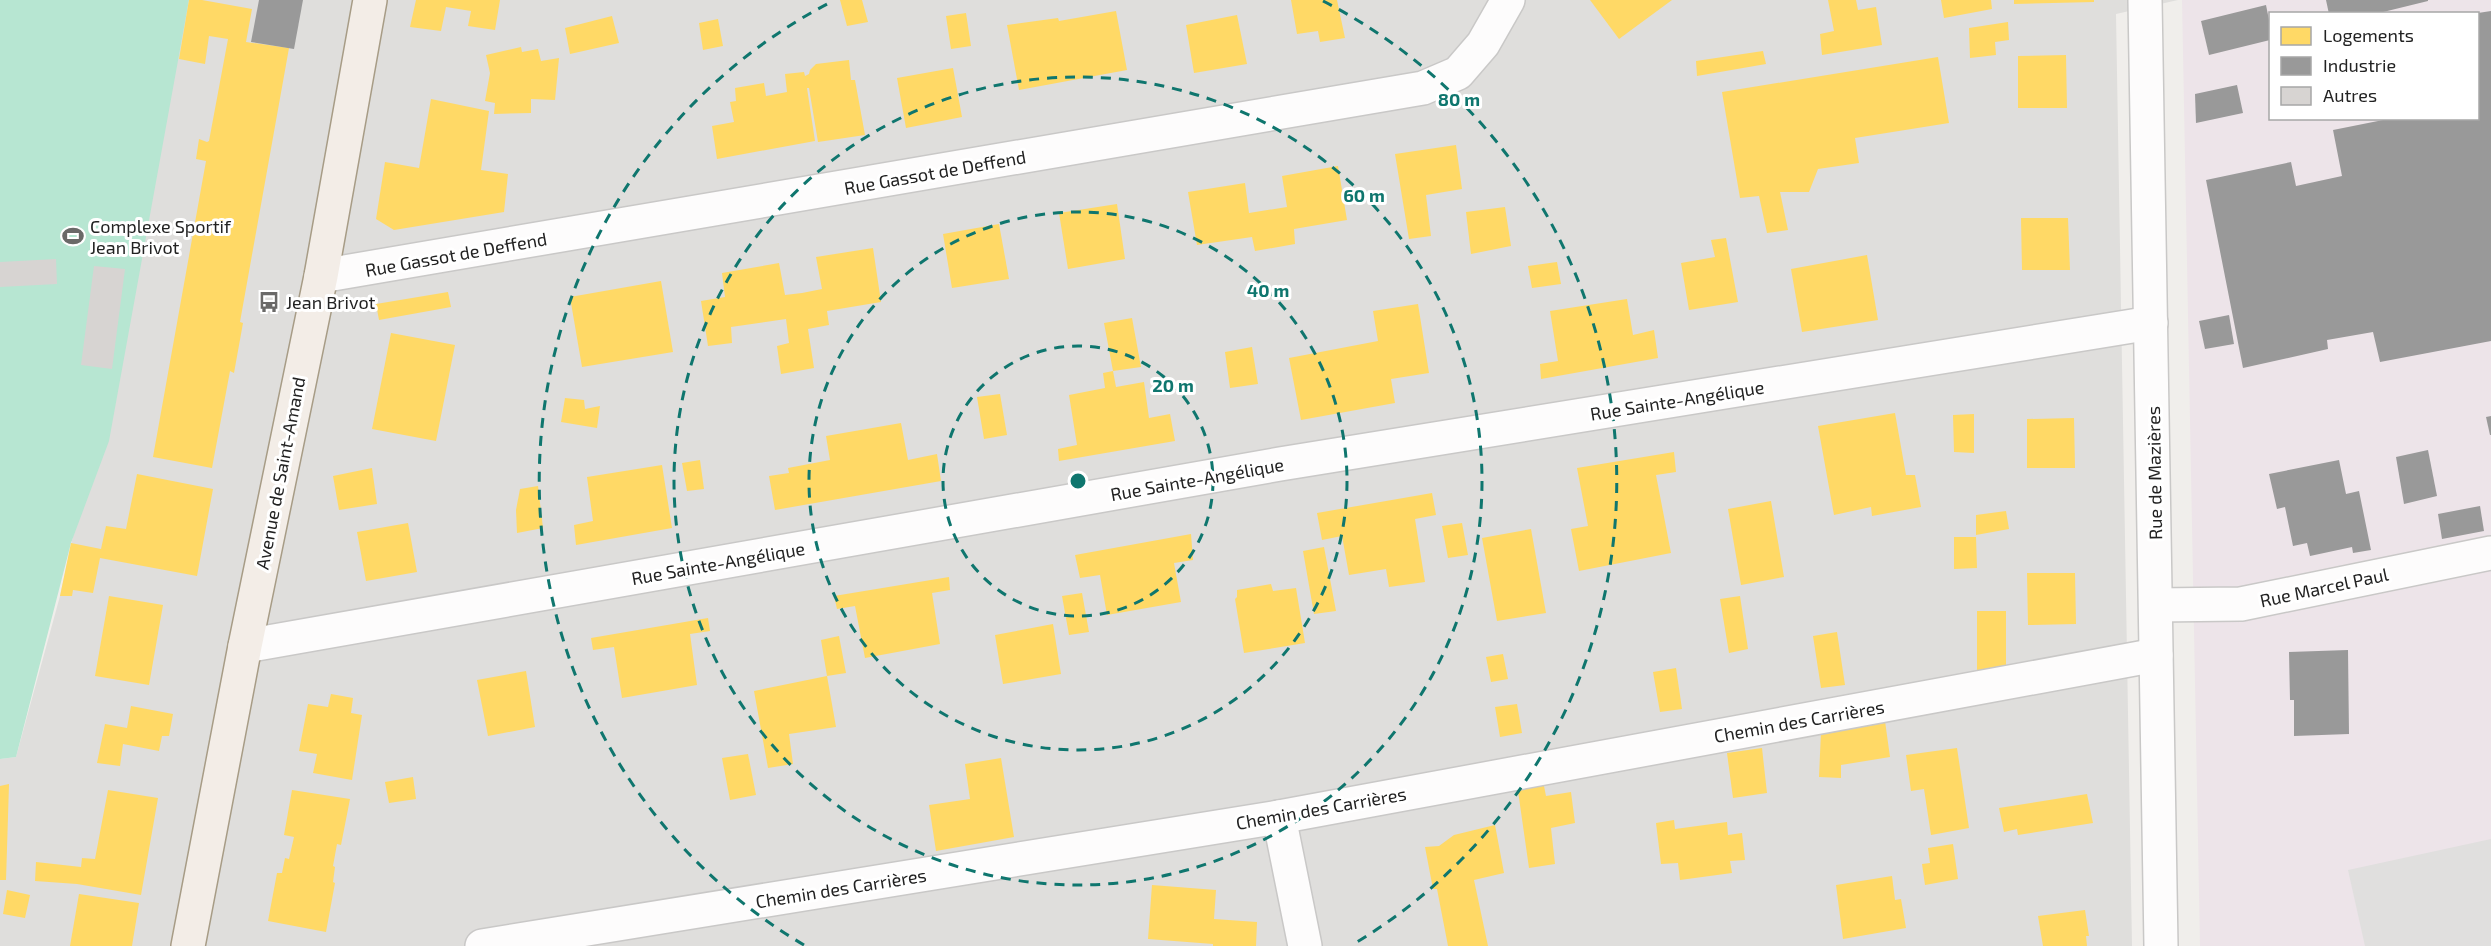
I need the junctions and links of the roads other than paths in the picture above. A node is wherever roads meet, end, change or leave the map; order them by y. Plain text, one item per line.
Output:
1 (370, 0) edge
2 (1508, 0) edge
3 (2145, 0) edge
4 (321, 276) junction
5 (2151, 322) junction
6 (2491, 553) edge
7 (2156, 605) junction
8 (245, 646) junction
9 (2156, 655) junction
10 (1279, 817) junction
11 (188, 946) edge
12 (482, 946) edge
13 (1305, 946) edge
14 (2161, 946) edge

1 - 4 main road, Avenue de Saint-Amand
2 - 4 street, Rue Gassot de Deffend
3 - 5 street, Rue de Mazières
4 - 8 main road, Avenue de Saint-Amand
5 - 7 street, Rue de Mazières
5 - 8 street, Rue Sainte-Angélique
6 - 7 street, Rue Marcel Paul
7 - 9 street, Rue de Mazières
8 - 11 main road, Avenue de Saint-Amand
9 - 10 street, Chemin des Carrières
9 - 14 street, Rue de Mazières
10 - 12 street, Chemin des Carrières
10 - 13 street

